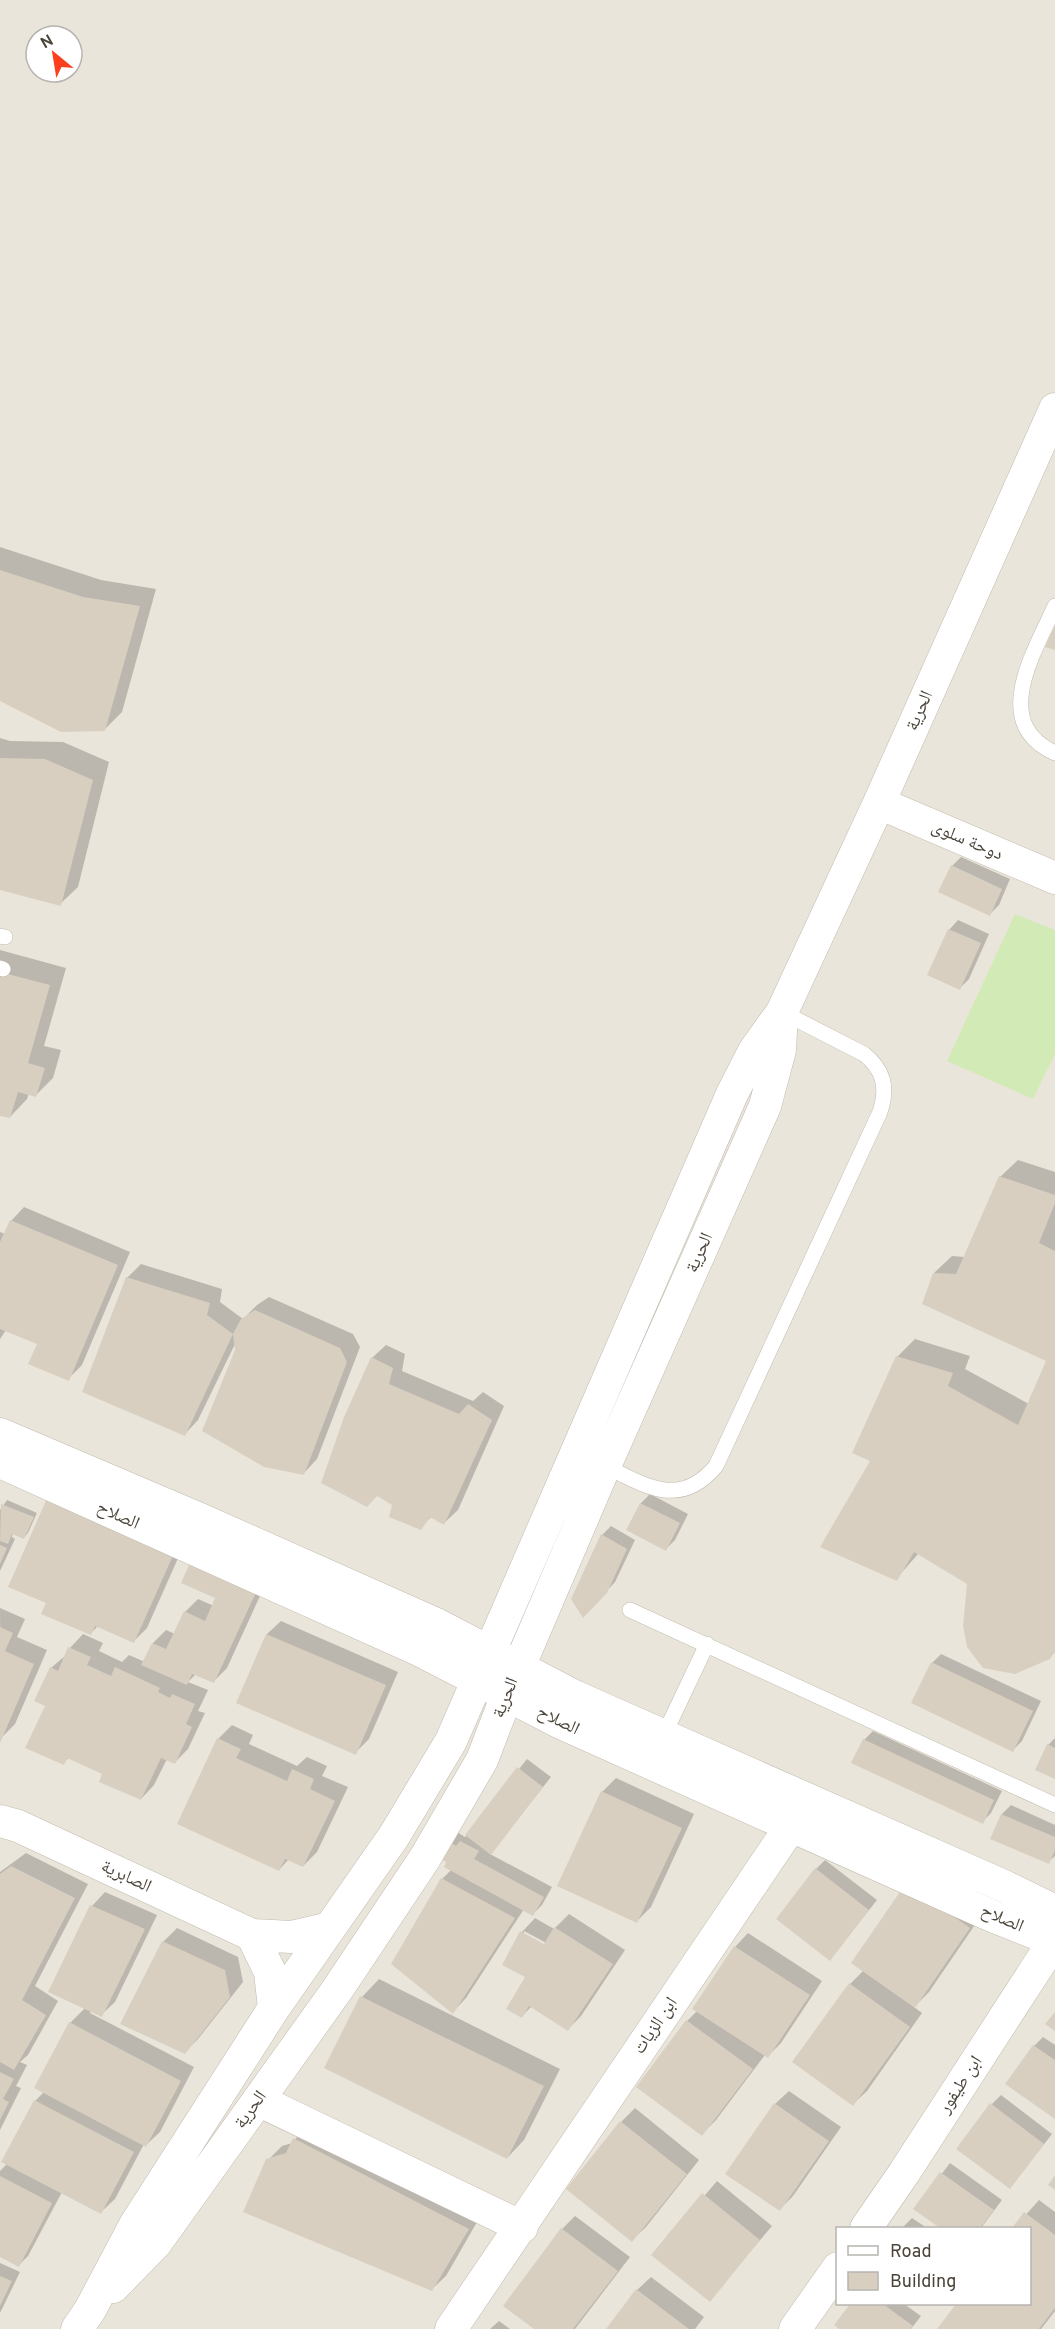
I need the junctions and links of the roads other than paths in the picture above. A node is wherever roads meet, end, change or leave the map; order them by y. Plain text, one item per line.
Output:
1 (1055, 410) edge
2 (1055, 606) edge
3 (1055, 753) edge
4 (879, 803) junction
5 (1055, 878) edge
6 (782, 1011) junction
7 (0, 1434) edge
8 (0, 1462) edge
9 (605, 1466) junction
10 (630, 1610) dead end
11 (707, 1644) junction
12 (489, 1651) junction
13 (519, 1667) junction
14 (477, 1679) junction
15 (507, 1695) junction
16 (664, 1735) junction
17 (1055, 1805) edge
18 (0, 1821) edge
19 (791, 1826) junction
20 (330, 1928) junction
21 (1055, 1931) edge
22 (252, 1935) junction
23 (274, 2008) junction
24 (258, 2100) junction
25 (522, 2227) junction
26 (867, 2227) edge
27 (836, 2269) edge
28 (89, 2322) edge
29 (451, 2329) edge
30 (795, 2329) edge

1 - 4 street, الحرية
2 - 3 lane
4 - 5 street, دوحة سلوى
4 - 6 street, الحرية
6 - 9 street, الحرية
6 - 9 lane
6 - 12 street, الحرية
7 - 12 street, الصلاح
8 - 14 street, الصلاح
9 - 13 street, الحرية
10 - 11 lane
11 - 16 lane
11 - 17 lane
12 - 13 street, الصلاح
12 - 14 street, الحرية
13 - 15 street, الحرية
13 - 16 street, الصلاح
14 - 15 street, الصلاح
14 - 20 street, الحرية
15 - 19 street, الصلاح
15 - 24 street, الحرية
16 - 21 street, الصلاح
18 - 22 street, الصابرية
19 - 21 street, الصلاح
19 - 25 street, ابن الزيات
20 - 22 street, الصابرية
20 - 23 street, الحرية
21 - 26 street, ابن طيفور
22 - 23 street
23 - 28 street, الحرية
24 - 25 street
24 - 28 street, الحرية
25 - 29 street, ابن الزيات
27 - 30 street

